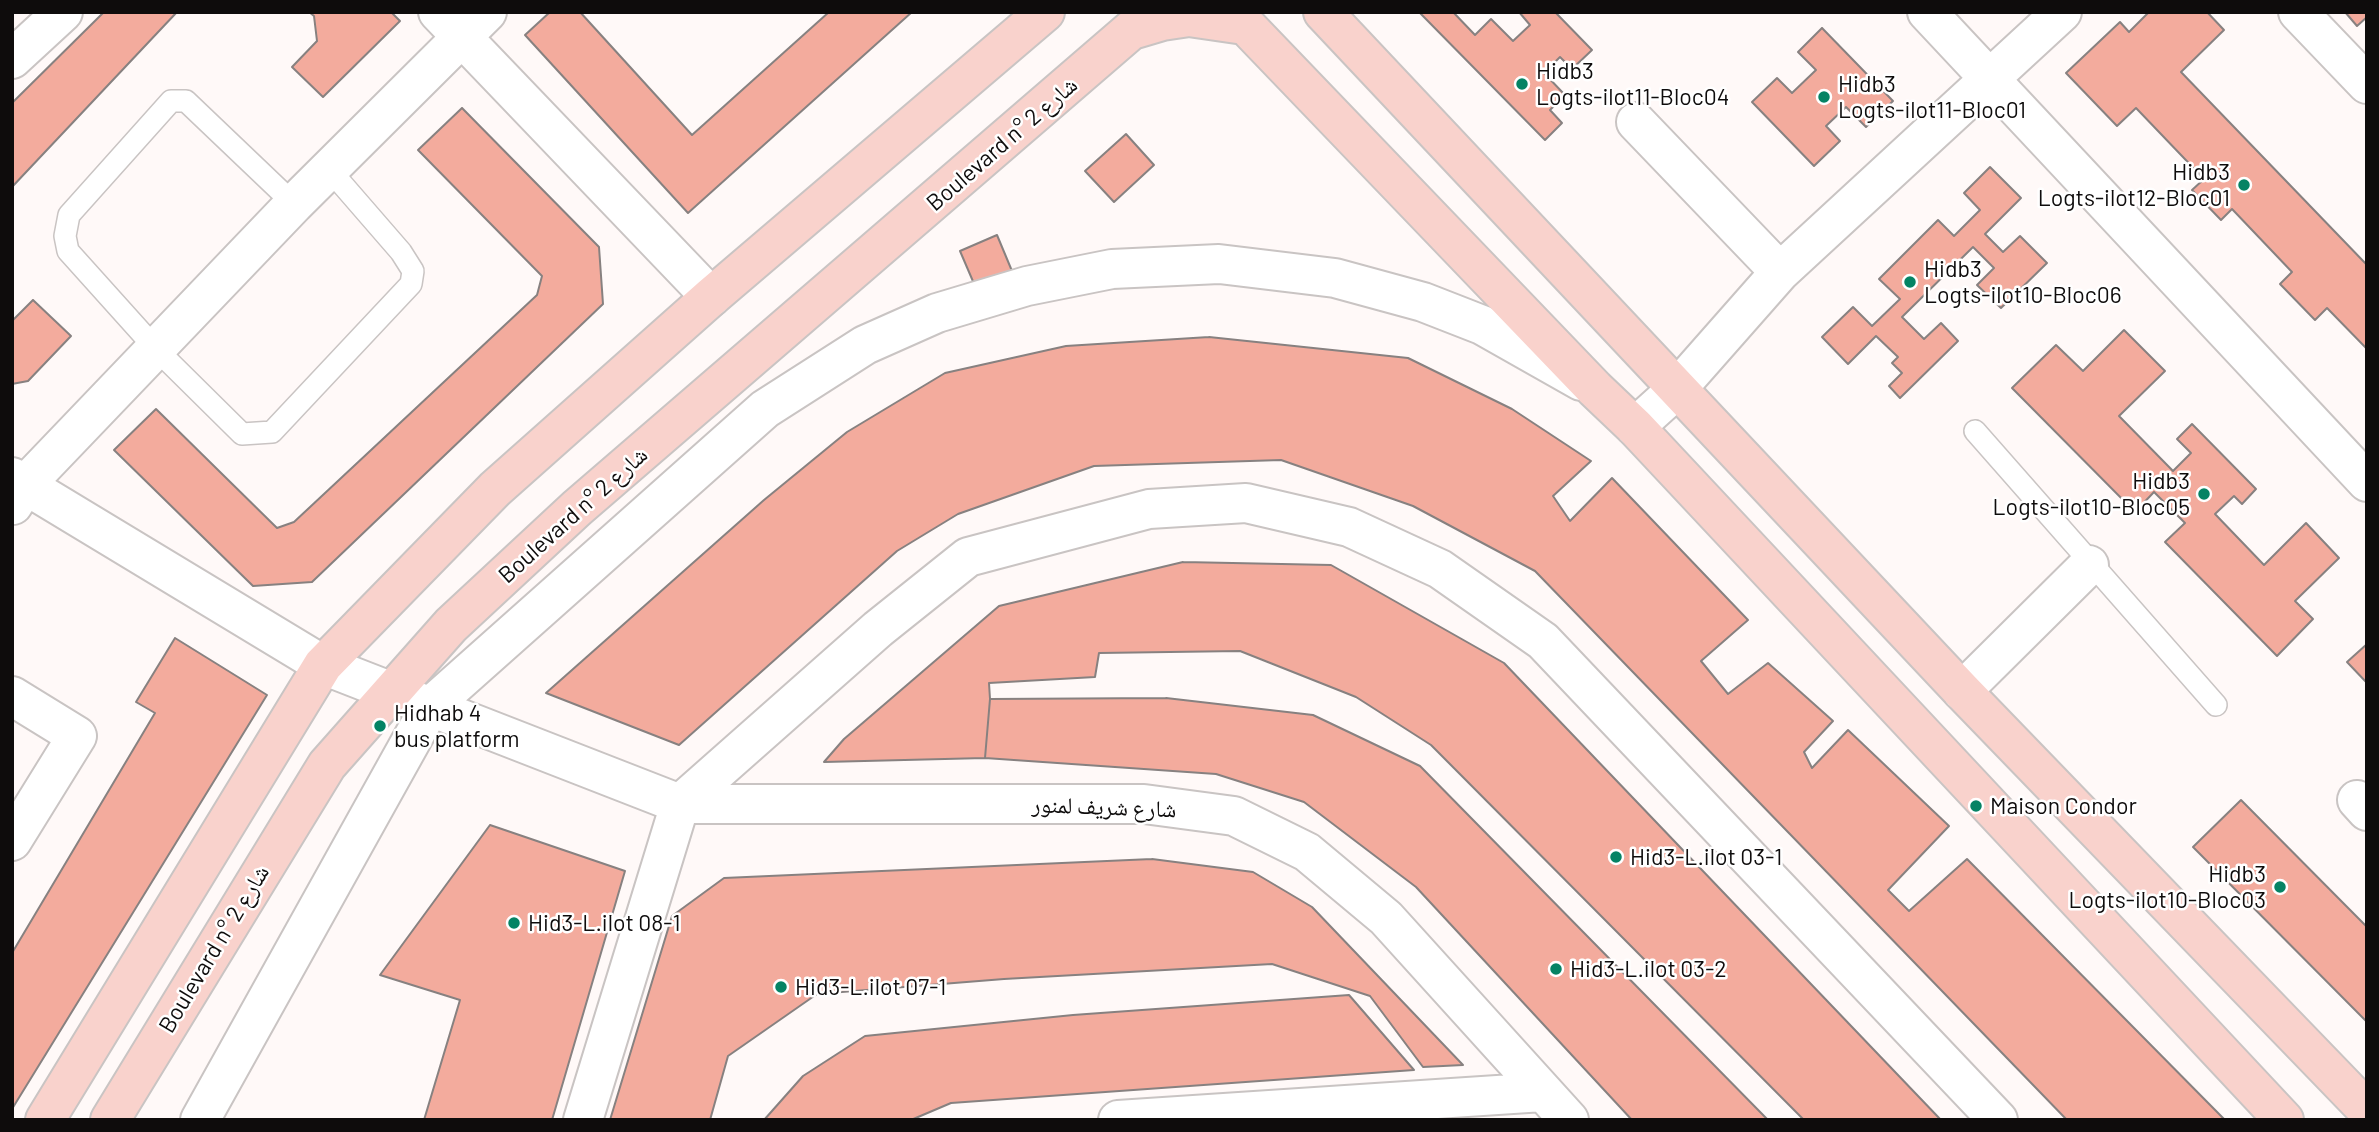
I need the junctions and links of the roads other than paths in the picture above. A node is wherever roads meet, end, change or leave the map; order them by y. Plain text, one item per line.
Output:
1 (62, 12) edge
2 (1045, 12) edge
3 (1323, 12) edge
4 (1927, 12) edge
5 (2063, 12) edge
6 (2298, 12) edge
7 (1238, 19) edge
8 (462, 20) edge
9 (1144, 21) edge
10 (12, 59) edge
11 (2364, 77) edge
12 (1990, 80) junction
13 (1636, 122) dead end
14 (329, 169) junction
15 (294, 204) junction
16 (1780, 272) junction
17 (711, 298) junction
18 (157, 350) junction
19 (1595, 389) junction
20 (1676, 390) junction
21 (1635, 427) junction
22 (1975, 431) dead end
23 (2367, 482) edge
24 (17, 489) edge
25 (2089, 565) junction
26 (323, 665) junction
27 (1962, 691) junction
28 (393, 692) junction
29 (12, 696) edge
30 (2216, 705) dead end
31 (430, 707) junction
32 (680, 804) junction
33 (12, 841) edge
34 (236, 1051) junction
35 (1543, 1093) junction
36 (2367, 1110) edge
37 (46, 1120) edge
38 (110, 1120) edge
39 (200, 1120) edge
40 (221, 1120) edge
41 (583, 1120) edge
42 (1118, 1120) edge
43 (1569, 1120) edge
44 (1998, 1120) edge
45 (2284, 1120) edge

1 - 10 street
2 - 17 main road
3 - 20 main road
4 - 12 street
5 - 12 street
6 - 11 street
7 - 9 main road
7 - 19 main road
8 - 14 street
8 - 17 street
9 - 28 main road, Boulevard n° شارع 2
12 - 16 street
12 - 23 street
13 - 16 street
14 - 15 street
14 - 18 lane
15 - 18 street
15 - 18 lane
16 - 20 street
17 - 26 main road
18 - 24 street
19 - 21 main road
19 - 31 street
20 - 21 street
20 - 27 main road
21 - 45 main road
22 - 25 lane
24 - 26 street
25 - 27 street
25 - 30 lane
26 - 28 street
26 - 37 main road
27 - 36 main road
28 - 31 street
28 - 38 main road, Boulevard n° شارع 2
29 - 33 street
31 - 32 street
31 - 34 street
32 - 35 street, شارع شريف لمنور
32 - 41 street
32 - 44 street
34 - 39 street
34 - 40 street
35 - 42 street
35 - 43 street, شارع شريف لمنور

